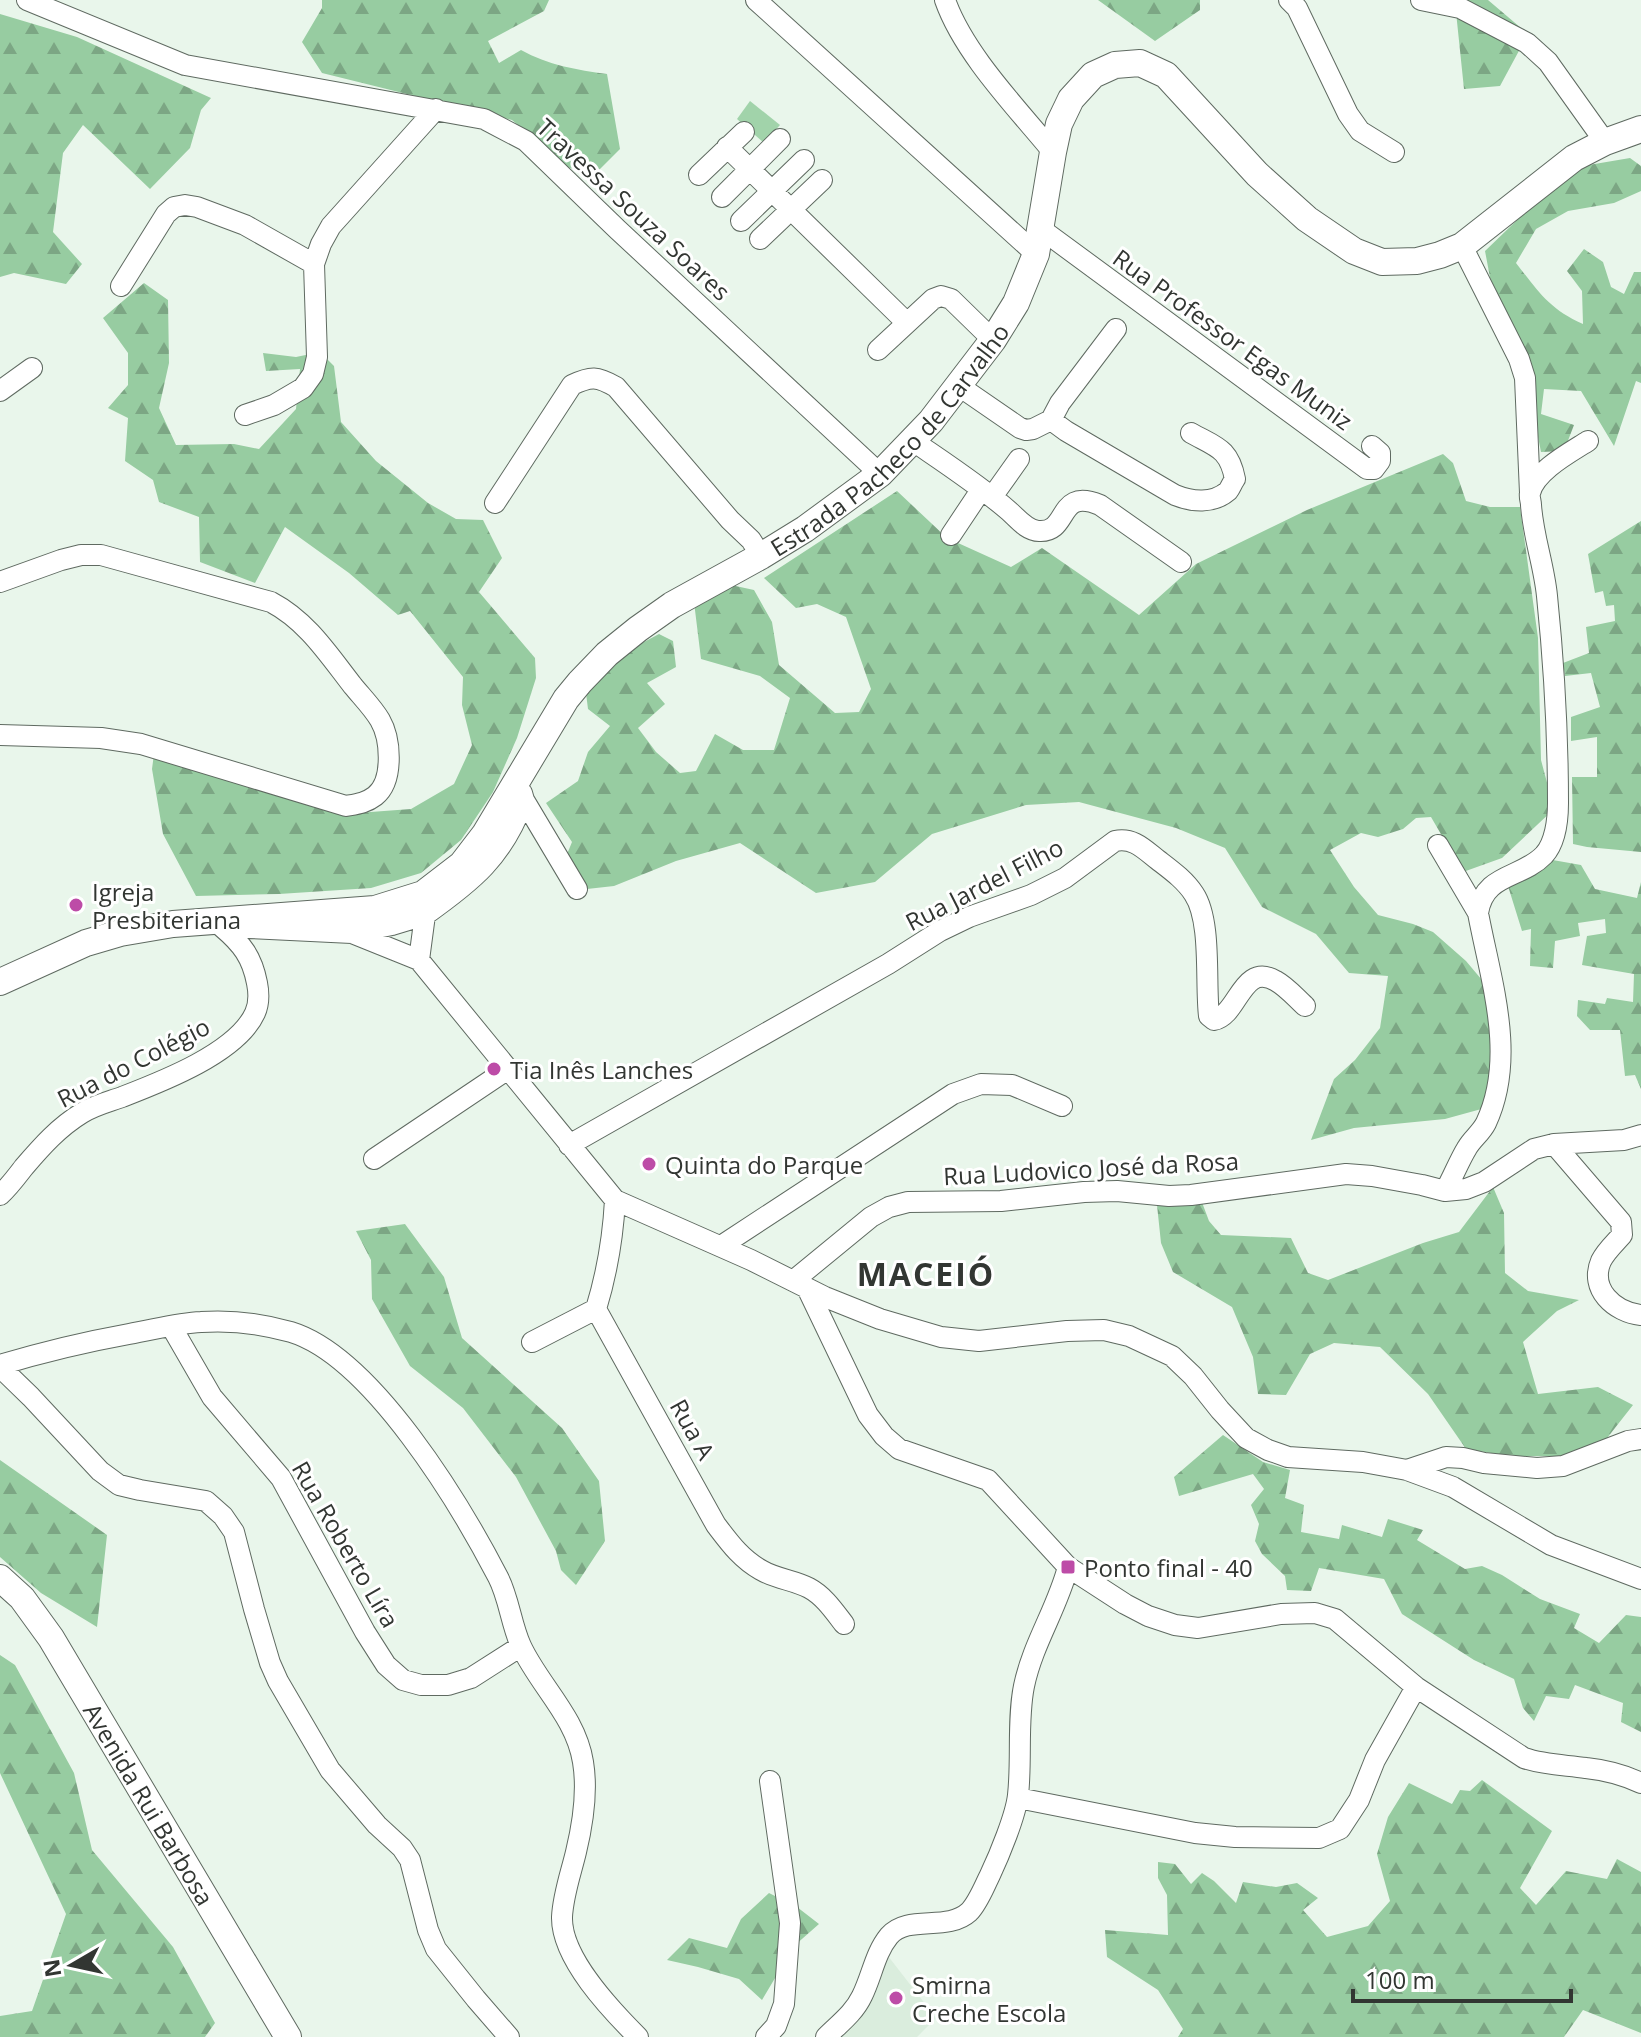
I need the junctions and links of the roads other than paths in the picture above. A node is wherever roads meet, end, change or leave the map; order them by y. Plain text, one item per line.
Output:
1 (27, 0) edge
2 (756, 0) edge
3 (945, 0) edge
4 (1421, 0) edge
5 (1301, 3) edge
6 (436, 109) junction
7 (1641, 129) edge
8 (744, 132) dead end
9 (780, 139) dead end
10 (1605, 142) junction
11 (727, 147) junction
12 (1053, 152) junction
13 (1394, 152) dead end
14 (804, 160) dead end
15 (749, 169) junction
16 (699, 175) dead end
17 (822, 180) dead end
18 (771, 191) junction
19 (722, 197) dead end
20 (791, 210) junction
21 (741, 221) dead end
22 (760, 239) dead end
23 (1038, 242) junction
24 (1462, 246) junction
25 (314, 264) junction
26 (121, 286) dead end
27 (907, 323) junction
28 (1116, 329) dead end
29 (993, 340) junction
30 (878, 350) dead end
31 (32, 368) dead end
32 (959, 386) junction
33 (0, 391) edge
34 (245, 415) dead end
35 (1051, 420) junction
36 (1191, 433) dead end
37 (913, 441) junction
38 (1588, 441) dead end
39 (1372, 446) dead end
40 (1019, 459) dead end
41 (880, 474) junction
42 (987, 493) junction
43 (1530, 493) junction
44 (495, 503) dead end
45 (951, 535) dead end
46 (761, 556) junction
47 (1181, 562) dead end
48 (0, 582) edge
49 (0, 735) edge
50 (521, 791) junction
51 (1438, 845) dead end
52 (577, 889) dead end
53 (1478, 913) junction
54 (425, 915) junction
55 (192, 923) junction
56 (222, 927) junction
57 (352, 933) junction
58 (419, 960) junction
59 (0, 982) edge
60 (1305, 1006) dead end
61 (508, 1069) junction
62 (1062, 1106) dead end
63 (1641, 1135) edge
64 (1554, 1144) junction
65 (569, 1145) junction
66 (374, 1159) dead end
67 (1445, 1191) junction
68 (0, 1195) edge
69 (615, 1200) junction
70 (721, 1246) junction
71 (800, 1284) junction
72 (596, 1309) junction
73 (1641, 1315) edge
74 (171, 1326) junction
75 (532, 1342) dead end
76 (0, 1366) edge
77 (1641, 1439) edge
78 (1407, 1470) junction
79 (1068, 1567) junction
80 (0, 1578) edge
81 (1641, 1579) edge
82 (0, 1600) edge
83 (844, 1624) dead end
84 (521, 1646) junction
85 (1416, 1687) junction
86 (770, 1781) dead end
87 (1641, 1783) edge
88 (1018, 1798) junction
89 (274, 2037) edge
90 (288, 2037) edge
91 (509, 2037) edge
92 (638, 2037) edge
93 (766, 2037) edge
94 (826, 2037) edge

1 - 6 street, Travessa Souza Soares
2 - 23 street
3 - 12 street
4 - 10 street
5 - 13 street
6 - 25 street
6 - 41 street, Travessa Souza Soares
7 - 10 main road, Estrada Pacheco de Carvalho
8 - 11 street
9 - 15 street
10 - 24 main road, Estrada Pacheco de Carvalho
11 - 15 street
11 - 16 street
12 - 23 main road, Estrada Pacheco de Carvalho
12 - 24 main road, Estrada Pacheco de Carvalho
14 - 18 street
15 - 18 street
15 - 19 street
17 - 20 street
18 - 20 street
18 - 21 street
20 - 22 street
20 - 27 street
23 - 29 main road, Estrada Pacheco de Carvalho
23 - 39 street, Rua Professor Egas Muniz
24 - 43 street
25 - 26 street
25 - 34 street
27 - 29 street
27 - 30 street
28 - 35 street
29 - 32 main road, Estrada Pacheco de Carvalho
31 - 33 street
32 - 35 street
32 - 37 main road, Estrada Pacheco de Carvalho
35 - 36 street
37 - 41 main road, Estrada Pacheco de Carvalho
37 - 42 street
38 - 43 street
40 - 42 street
41 - 46 main road, Estrada Pacheco de Carvalho
42 - 45 street
42 - 47 street
43 - 53 street
44 - 46 street
46 - 50 main road, Estrada Pacheco de Carvalho
48 - 49 street
50 - 52 street
50 - 54 street
50 - 55 main road, Estrada Pacheco de Carvalho
51 - 53 street
53 - 67 street
54 - 57 street
54 - 58 street
55 - 56 street
55 - 59 main road, Estrada Pacheco de Carvalho
56 - 57 street
56 - 68 street, Rua do Colégio
57 - 58 street
58 - 61 street
60 - 65 street, Rua Jardel Filho
61 - 65 street
61 - 66 street
62 - 70 street
63 - 64 street, Rua Ludovico José da Rosa
64 - 67 street, Rua Ludovico José da Rosa
64 - 73 street
65 - 69 street
67 - 71 street, Rua Ludovico José da Rosa
69 - 70 street
69 - 72 street
70 - 71 street
71 - 78 street
71 - 79 street
72 - 75 street
72 - 83 street, Rua A
74 - 76 street
74 - 84 street
74 - 84 street, Rua Roberto Líra
76 - 91 street
77 - 78 street
78 - 81 street
79 - 85 street
79 - 88 street
80 - 90 main road, Avenida Rui Barbosa
82 - 89 main road, Avenida Rui Barbosa
84 - 92 street
85 - 87 street
85 - 88 street
86 - 93 street
88 - 94 street

